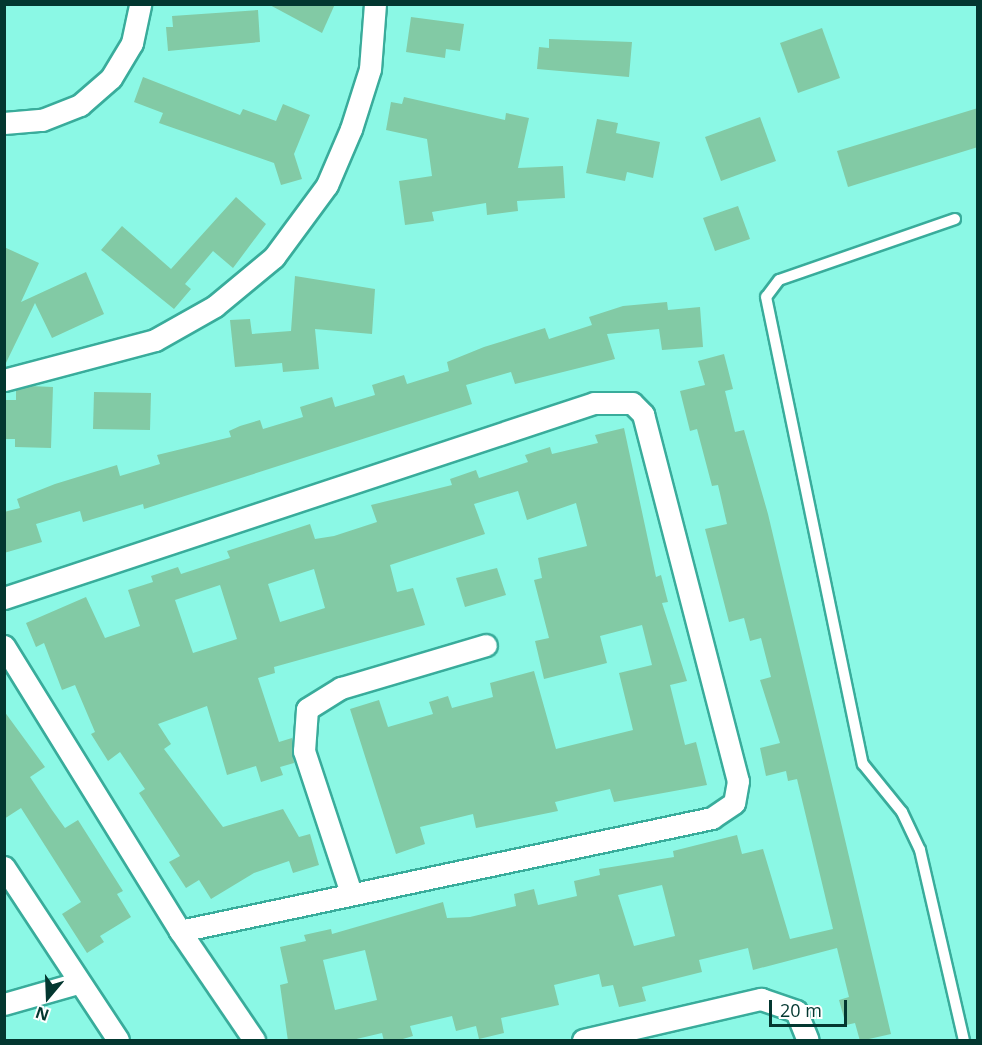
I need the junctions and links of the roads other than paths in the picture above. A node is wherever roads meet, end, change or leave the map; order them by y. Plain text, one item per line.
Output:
1 (140, 4) edge
2 (375, 4) edge
3 (4, 123) edge
4 (955, 219) dead end
5 (4, 380) edge
6 (4, 598) edge
7 (486, 645) dead end
8 (4, 646) edge
9 (4, 867) edge
10 (351, 893) junction
11 (180, 932) junction
12 (77, 984) junction
13 (4, 1004) edge
14 (118, 1041) edge
15 (255, 1041) edge
16 (583, 1041) edge
17 (808, 1041) edge
18 (964, 1041) edge

1 - 3 street
2 - 5 street
4 - 18 lane
6 - 10 street
7 - 10 street
8 - 11 street
9 - 12 street
10 - 11 street
11 - 15 street
12 - 13 street
12 - 14 street
16 - 17 street

